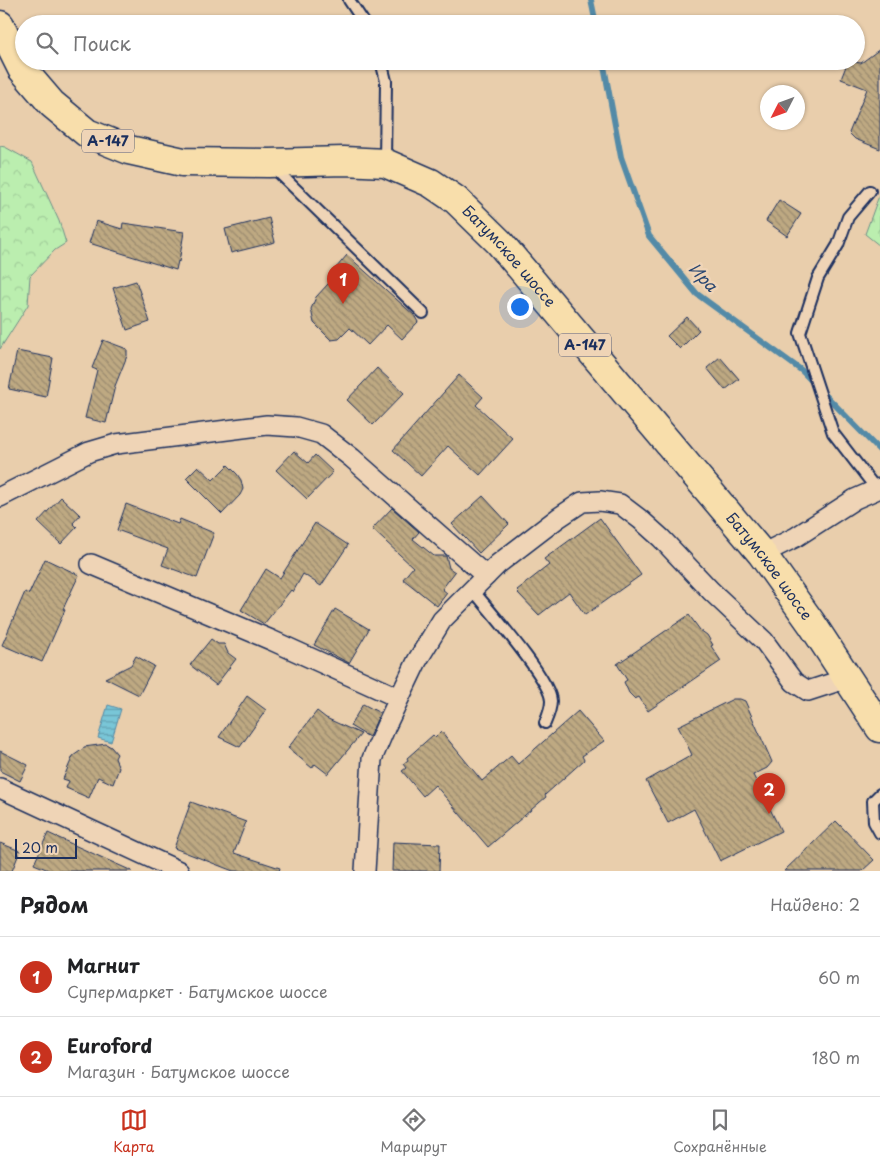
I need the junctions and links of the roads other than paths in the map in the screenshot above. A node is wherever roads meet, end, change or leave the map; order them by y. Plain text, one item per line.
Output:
1 (349, 0) edge
2 (359, 15) edge
3 (0, 25) edge
4 (15, 55) edge
5 (23, 70) edge
6 (383, 70) edge
7 (268, 163) junction
8 (385, 163) junction
9 (870, 191) dead end
10 (424, 313) dead end
11 (878, 489) edge
12 (0, 497) edge
13 (762, 554) junction
14 (91, 564) dead end
15 (486, 576) junction
16 (472, 590) junction
17 (848, 678) junction
18 (399, 698) junction
19 (545, 723) dead end
20 (880, 728) edge
21 (0, 788) edge
22 (880, 794) edge
23 (880, 833) edge
24 (179, 871) edge
25 (366, 871) edge

1 - 2 lane
3 - 4 highway, Батумское шоссе / А-147
5 - 7 highway, Батумское шоссе / А-147
6 - 8 lane
7 - 8 highway, Батумское шоссе / А-147
7 - 10 lane
8 - 13 highway, Батумское шоссе / А-147
9 - 11 lane
11 - 13 street, Батумское шоссе
12 - 15 street
13 - 17 highway, Батумское шоссе / А-147
14 - 18 street
15 - 16 street
15 - 17 street
16 - 18 street
16 - 19 lane
17 - 20 highway, Батумское шоссе / А-147
18 - 25 street
21 - 24 street
22 - 23 lane

